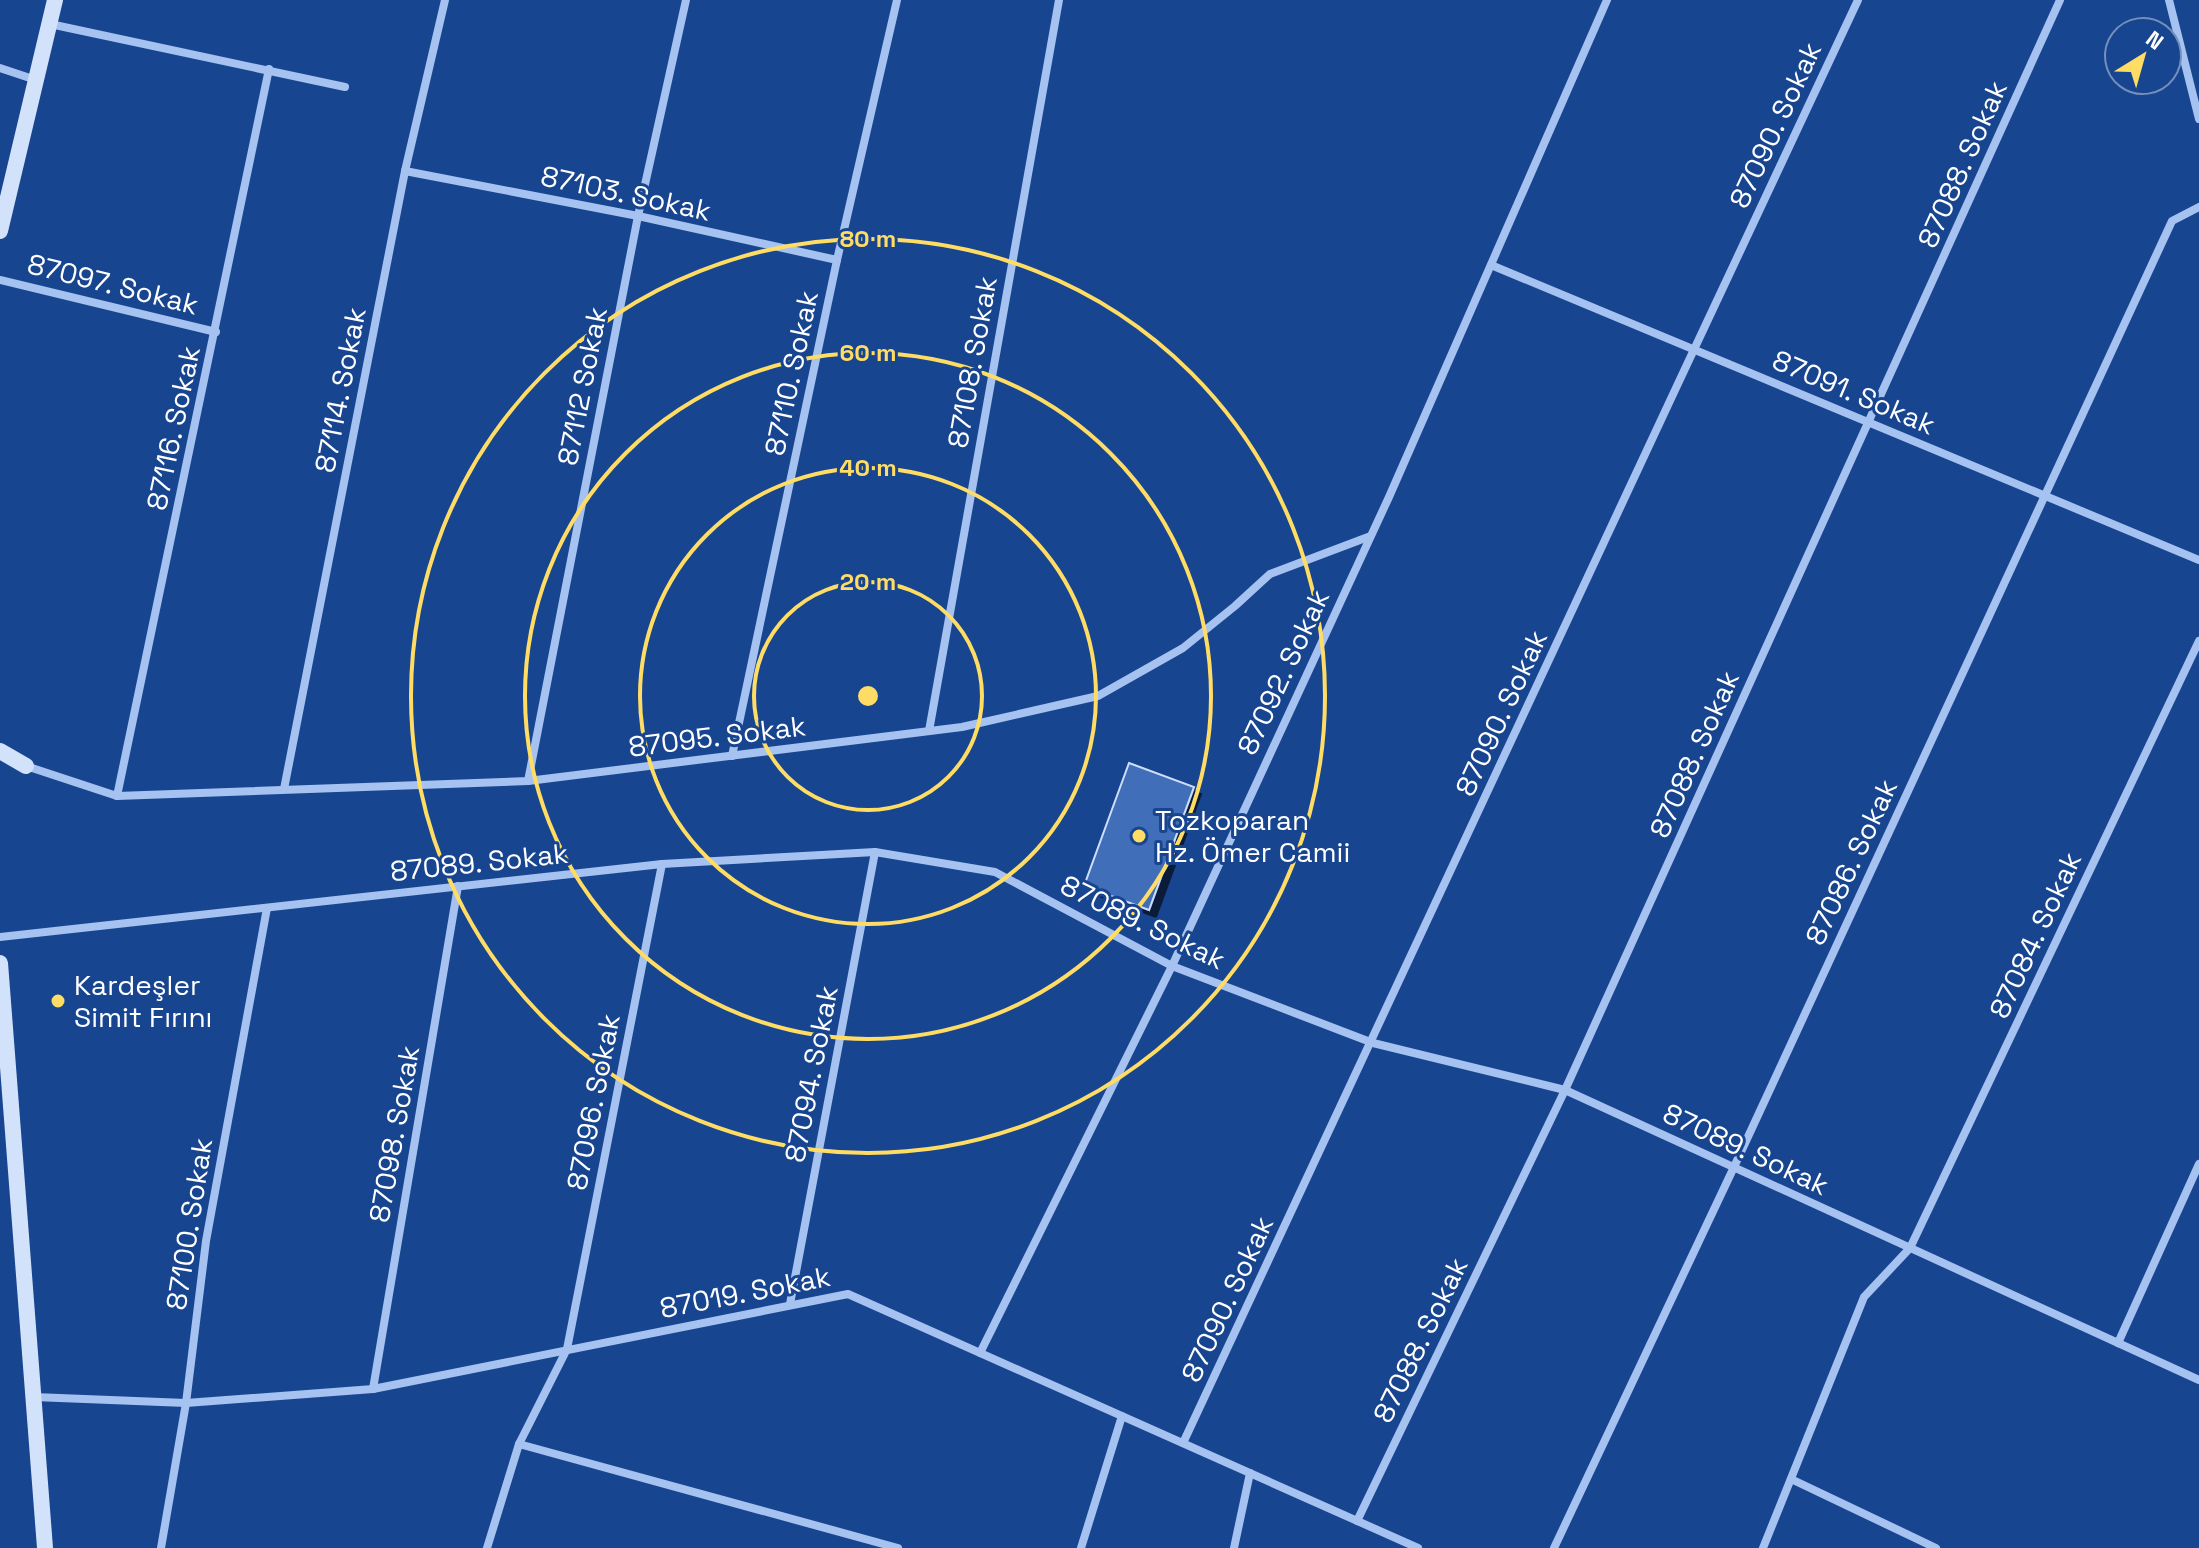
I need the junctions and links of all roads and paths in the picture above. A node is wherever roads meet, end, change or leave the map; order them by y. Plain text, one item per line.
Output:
1 (55, 0) edge
2 (445, 0) edge
3 (686, 0) edge
4 (897, 0) edge
5 (1059, 0) edge
6 (1607, 0) edge
7 (1858, 0) edge
8 (2060, 0) edge
9 (2169, 0) edge
10 (50, 24) junction
11 (0, 68) edge
12 (269, 69) junction
13 (37, 80) junction
14 (345, 87) dead end
15 (2199, 119) edge
16 (405, 171) junction
17 (2199, 207) edge
18 (638, 216) junction
19 (0, 231) edge
20 (837, 260) junction
21 (1491, 265) junction
22 (0, 280) edge
23 (216, 332) junction
24 (1693, 349) junction
25 (1869, 422) junction
26 (2045, 496) junction
27 (1368, 537) junction
28 (2199, 560) edge
29 (2199, 641) edge
30 (929, 731) junction
31 (0, 751) edge
32 (732, 756) junction
33 (26, 766) joint
34 (528, 781) junction
35 (284, 789) junction
36 (117, 796) junction
37 (875, 852) junction
38 (662, 864) junction
39 (458, 886) junction
40 (267, 908) junction
41 (0, 937) edge
42 (0, 963) edge
43 (1172, 966) junction
44 (1373, 1043) junction
45 (1565, 1090) junction
46 (2199, 1164) edge
47 (1734, 1167) junction
48 (1910, 1248) junction
49 (790, 1304) junction
50 (2118, 1343) junction
51 (567, 1349) junction
52 (980, 1353) junction
53 (2199, 1380) edge
54 (373, 1389) junction
55 (33, 1397) junction
56 (186, 1403) junction
57 (1122, 1416) junction
58 (1183, 1443) junction
59 (519, 1444) junction
60 (1250, 1473) junction
61 (1791, 1479) junction
62 (1357, 1521) junction
63 (45, 1548) edge
64 (161, 1548) edge
65 (487, 1548) edge
66 (898, 1548) edge
67 (1081, 1548) edge
68 (1234, 1548) edge
69 (1418, 1548) edge
70 (1554, 1548) edge
71 (1763, 1548) edge
72 (1936, 1548) edge

1 - 10 street
2 - 16 street, 87114. Sokak
3 - 18 street, 87112 Sokak
4 - 20 street, 87110. Sokak
5 - 30 street, 87108. Sokak
6 - 21 street, 87092. Sokak
7 - 24 street, 87090. Sokak
8 - 25 street, 87088. Sokak
9 - 15 street
10 - 12 street
10 - 13 street
11 - 13 street
12 - 14 street
12 - 23 street, 87116. Sokak
13 - 19 street
16 - 18 street, 87103. Sokak
16 - 35 street, 87114. Sokak
17 - 26 street, 87086. Sokak
18 - 20 street, 87103. Sokak
18 - 34 street, 87112 Sokak
20 - 32 street, 87110. Sokak
21 - 24 street, 87091. Sokak
21 - 27 street, 87092. Sokak
22 - 23 street, 87097. Sokak
23 - 36 street, 87116. Sokak
24 - 25 street, 87091. Sokak
24 - 44 street, 87090. Sokak
25 - 26 street, 87091. Sokak
25 - 45 street, 87088. Sokak
26 - 28 street, 87091. Sokak
26 - 47 street, 87086. Sokak
27 - 30 street, 87095. Sokak
27 - 43 street, 87092. Sokak
29 - 48 street, 87084. Sokak
30 - 32 street, 87095. Sokak
31 - 33 street
32 - 34 street, 87095. Sokak
33 - 36 street, 87095. Sokak
34 - 35 street, 87095. Sokak
35 - 36 street, 87095. Sokak
37 - 38 street, 87089. Sokak
37 - 43 street, 87089. Sokak
37 - 49 street, 87094. Sokak
38 - 39 street, 87089. Sokak
38 - 51 street, 87096. Sokak
39 - 40 street, 87089. Sokak
39 - 54 street, 87098. Sokak
40 - 41 street, 87089. Sokak
40 - 56 street, 87100. Sokak
42 - 55 street
43 - 44 street, 87089. Sokak
43 - 52 street, 87092. Sokak
44 - 45 street, 87089. Sokak
44 - 58 street, 87090. Sokak
45 - 47 street, 87089. Sokak
45 - 62 street, 87088. Sokak
46 - 50 street
47 - 48 street, 87089. Sokak
47 - 70 street, 87086. Sokak
48 - 50 street, 87089. Sokak
48 - 61 street
49 - 51 street, 87019. Sokak
49 - 52 street, 87019. Sokak
50 - 53 street, 87089. Sokak
51 - 54 street, 87019. Sokak
51 - 59 street, 87096. Sokak
52 - 57 street, 87019. Sokak
54 - 56 street, 87019. Sokak
55 - 56 street, 87019. Sokak
55 - 63 street
56 - 64 street, 87100. Sokak
57 - 58 street, 87019. Sokak
57 - 67 street
58 - 60 street, 87019. Sokak
59 - 65 street, 87096. Sokak
59 - 66 street
60 - 62 street, 87019. Sokak
60 - 68 street
61 - 71 street
61 - 72 street
62 - 69 street, 87019. Sokak

